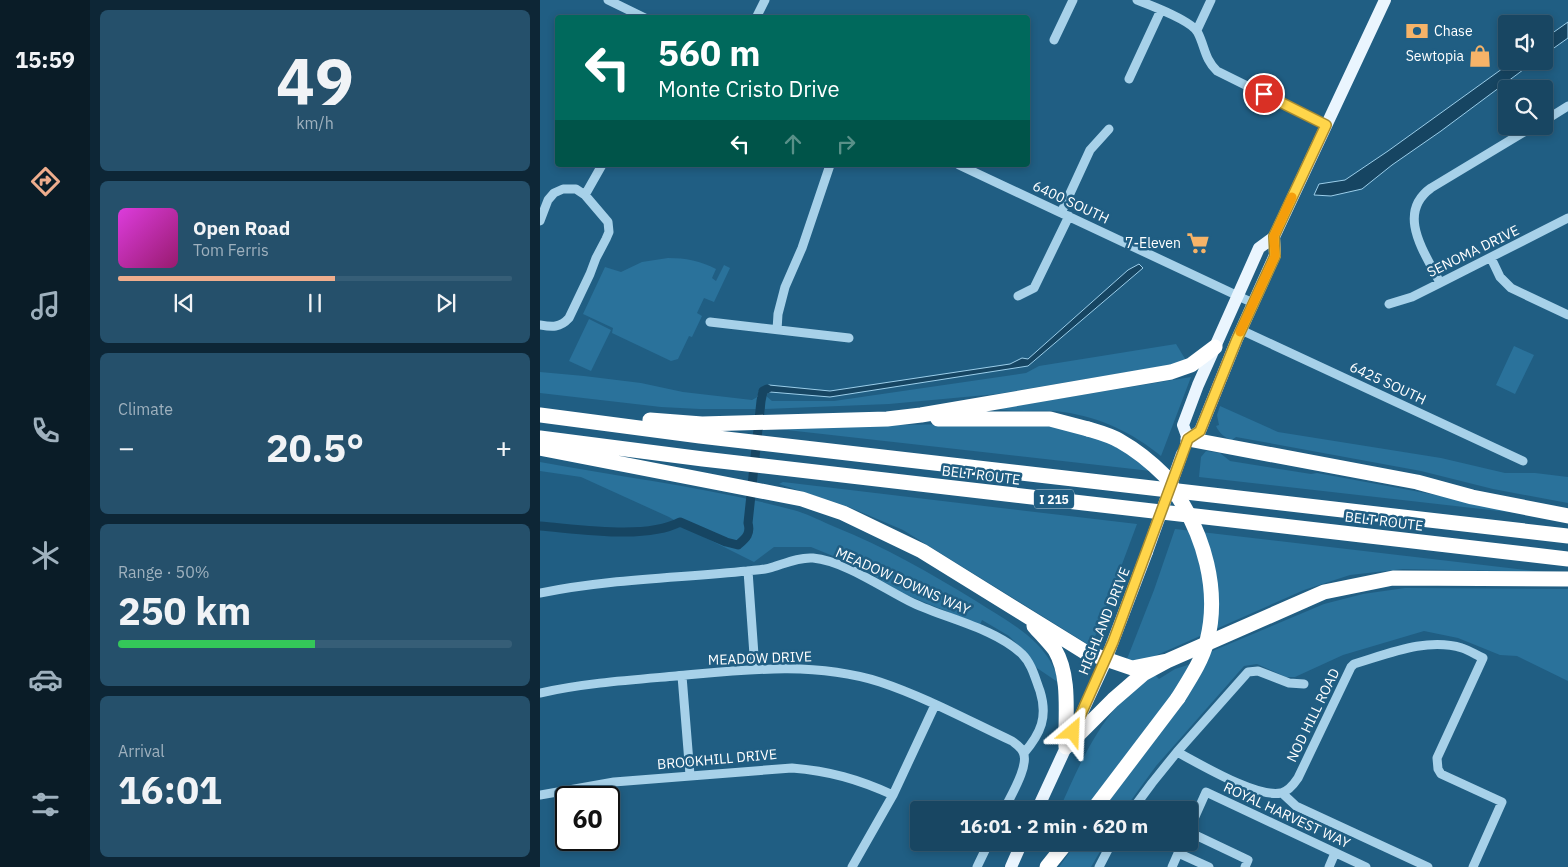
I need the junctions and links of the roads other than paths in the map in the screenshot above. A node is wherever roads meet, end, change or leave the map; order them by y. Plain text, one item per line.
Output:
1 (608, 0) edge
2 (766, 0) edge
3 (1073, 0) edge
4 (1137, 0) edge
5 (1211, 0) edge
6 (1385, 0) edge
7 (1161, 10) junction
8 (639, 15) edge
9 (758, 15) edge
10 (1197, 30) junction
11 (1054, 40) dead end
12 (1129, 79) dead end
13 (1568, 106) edge
14 (1553, 115) edge
15 (1326, 125) junction
16 (1109, 129) dead end
17 (1519, 135) edge
18 (601, 167) edge
19 (829, 167) edge
20 (963, 167) edge
21 (585, 195) junction
22 (1065, 214) junction
23 (1568, 218) edge
24 (540, 221) edge
25 (1274, 236) junction
26 (1491, 258) junction
27 (1440, 283) junction
28 (1237, 295) junction
29 (1018, 296) dead end
30 (1253, 303) junction
31 (1389, 304) dead end
32 (1568, 315) edge
33 (710, 322) dead end
34 (540, 325) edge
35 (778, 330) junction
36 (1241, 330) junction
37 (849, 338) dead end
38 (1215, 347) junction
39 (540, 414) edge
40 (887, 419) junction
41 (540, 438) edge
42 (1188, 439) junction
43 (540, 448) edge
44 (1523, 462) dead end
45 (1568, 516) edge
46 (1568, 536) edge
47 (1568, 559) edge
48 (748, 571) junction
49 (1568, 579) edge
50 (540, 593) edge
51 (1025, 616) junction
52 (1106, 660) junction
53 (1167, 661) junction
54 (754, 669) junction
55 (682, 676) junction
56 (1304, 684) dead end
57 (540, 693) edge
58 (935, 705) junction
59 (1066, 747) junction
60 (1177, 752) junction
61 (1024, 753) junction
62 (690, 775) junction
63 (1282, 793) junction
64 (540, 795) edge
65 (893, 795) junction
66 (1008, 801) edge
67 (1041, 801) edge
68 (1099, 801) edge
69 (1139, 801) edge
70 (1198, 810) edge
71 (1198, 835) edge
72 (985, 851) edge
73 (1018, 851) edge
74 (1061, 851) edge
75 (1107, 851) edge
76 (1336, 852) junction
77 (1178, 853) joint
78 (852, 867) edge
79 (978, 867) edge
80 (1011, 867) edge
81 (1048, 867) edge
82 (1099, 867) edge
83 (1172, 867) edge
84 (1210, 867) edge
85 (1245, 867) edge
86 (1329, 867) edge
87 (1366, 867) edge
88 (1428, 867) edge
89 (1473, 867) edge

1 - 8 street
2 - 9 street
3 - 11 street
4 - 7 street
5 - 10 street
6 - 15 main road, HIGHLAND DRIVE
7 - 10 street
7 - 12 street
10 - 15 street
13 - 14 street
15 - 25 main road, HIGHLAND DRIVE
16 - 22 street
17 - 27 street
18 - 21 street
19 - 35 street
20 - 22 street, 6400 SOUTH
21 - 24 street
21 - 34 street
22 - 28 street, 6400 SOUTH
22 - 29 street
23 - 26 street, SENOMA DRIVE
25 - 28 main road, HIGHLAND DRIVE
25 - 30 main road, HIGHLAND DRIVE
26 - 27 street, SENOMA DRIVE
26 - 32 street
27 - 31 street, SENOMA DRIVE
28 - 30 street, 6400 SOUTH
28 - 38 main road, HIGHLAND DRIVE
30 - 36 main road, HIGHLAND DRIVE
33 - 35 street
35 - 37 street
36 - 42 main road, HIGHLAND DRIVE
36 - 44 street, 6425 SOUTH
38 - 40 highway
38 - 42 main road, HIGHLAND DRIVE
39 - 40 highway
39 - 46 highway, BELT ROUTE / I 215
40 - 68 highway, bridge
41 - 47 highway, BELT ROUTE / I 215
42 - 45 highway
42 - 52 main road, HIGHLAND DRIVE, bridge
43 - 51 highway
48 - 50 street, MEADOW DOWNS WAY
48 - 54 street
48 - 61 street, MEADOW DOWNS WAY
49 - 53 highway
51 - 52 highway
51 - 59 highway
52 - 53 highway
52 - 59 main road, HIGHLAND DRIVE
53 - 59 highway
54 - 55 street, MEADOW DRIVE
54 - 58 street, MEADOW DRIVE
55 - 57 street, MEADOW DRIVE
55 - 62 street
56 - 60 street
58 - 61 street, MEADOW DRIVE
58 - 65 street
59 - 67 main road, HIGHLAND DRIVE
60 - 63 street
60 - 69 street
61 - 66 street
62 - 64 street, BROOKHILL DRIVE
62 - 65 street, BROOKHILL DRIVE
63 - 88 street
63 - 89 street, NOD HILL ROAD
65 - 78 street
70 - 76 street, ROYAL HARVEST WAY
71 - 85 street
72 - 79 street
73 - 80 main road
74 - 81 highway
75 - 82 street
76 - 86 street
76 - 87 street, ROYAL HARVEST WAY
77 - 83 street
77 - 84 street

